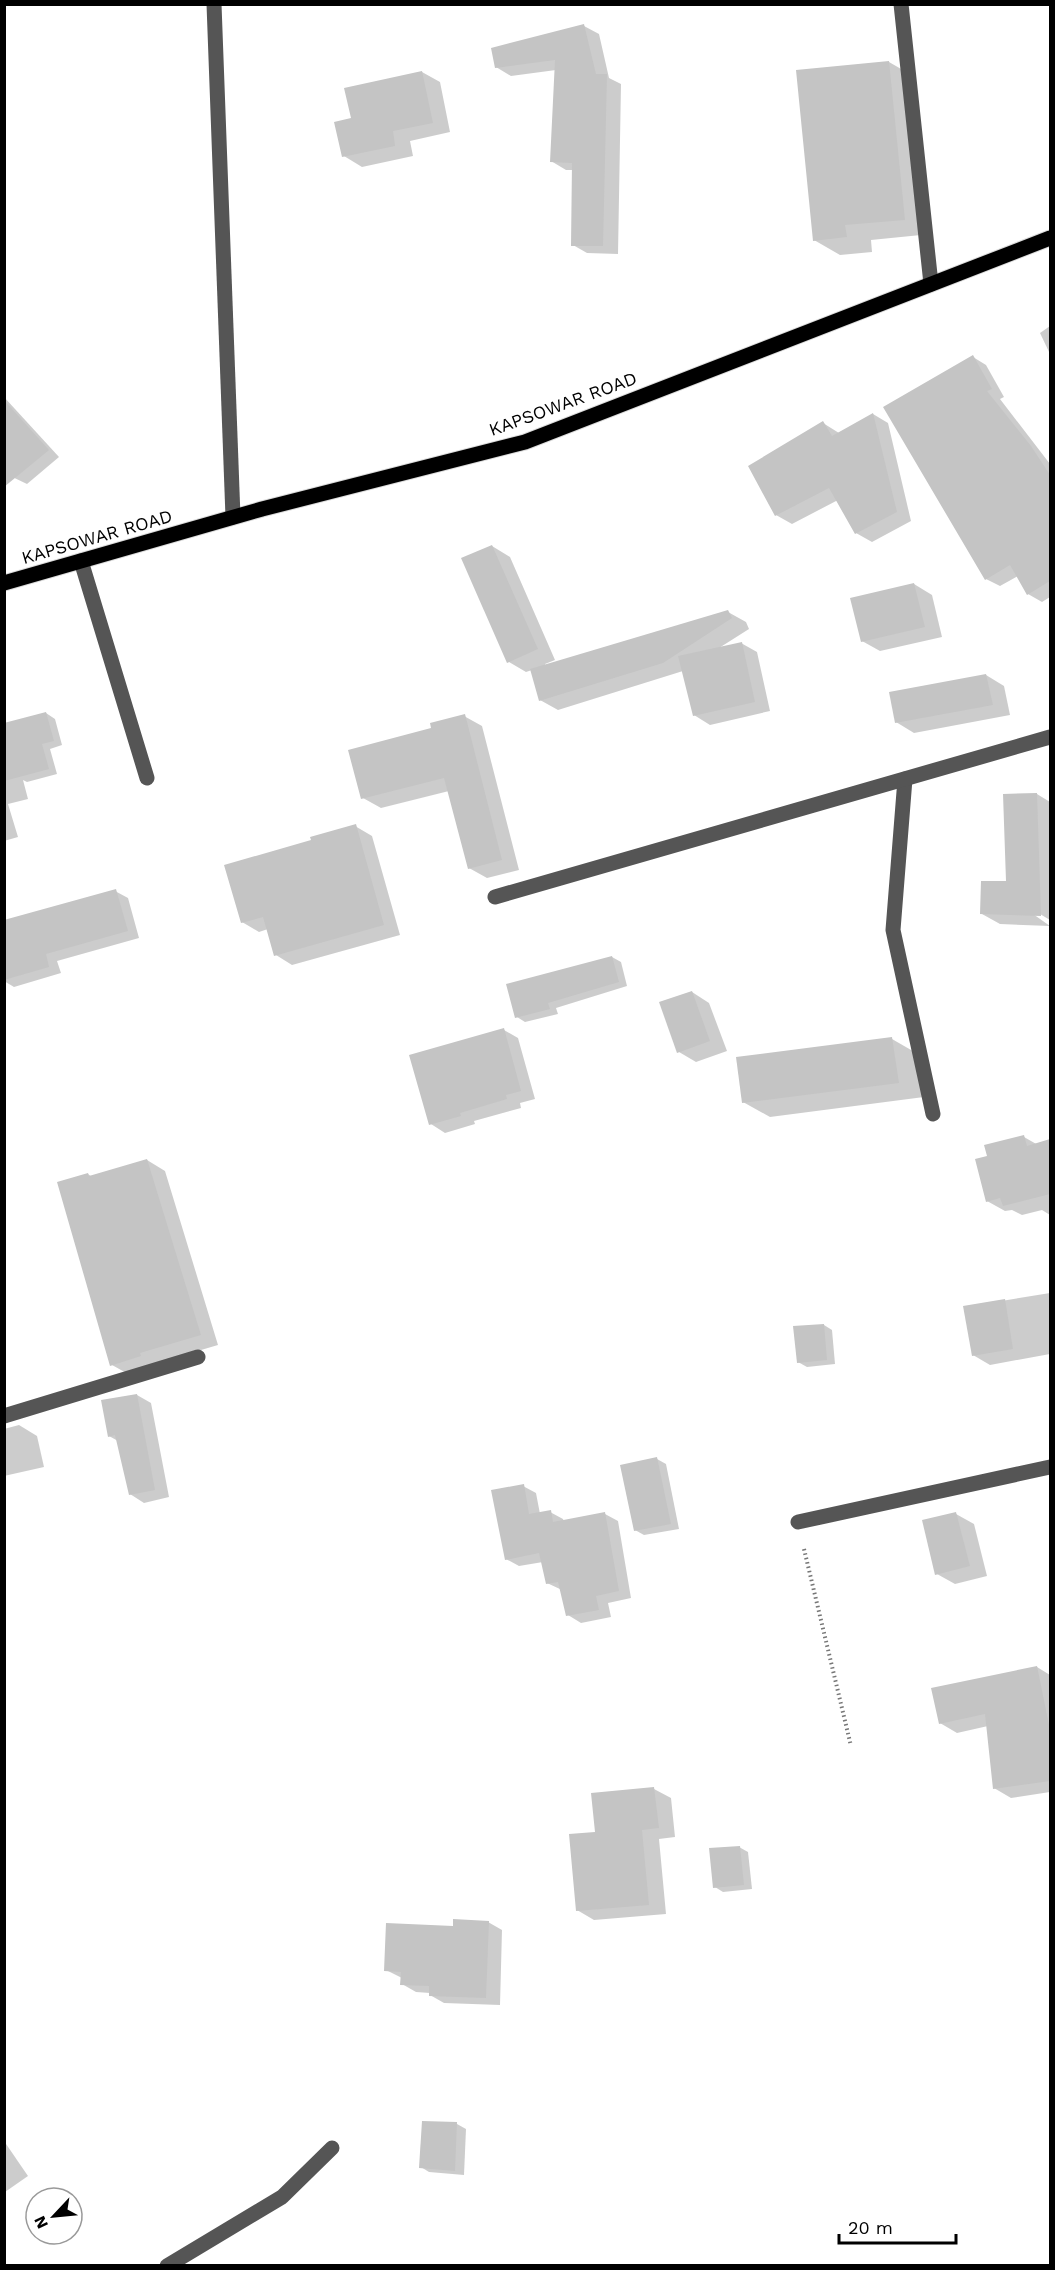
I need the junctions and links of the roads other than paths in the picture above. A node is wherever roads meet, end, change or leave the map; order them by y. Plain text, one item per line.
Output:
1 (214, 4) edge
2 (901, 4) edge
3 (1050, 238) edge
4 (931, 284) junction
5 (233, 518) junction
6 (81, 561) junction
7 (4, 583) edge
8 (1050, 737) edge
9 (147, 778) dead end
10 (905, 779) junction
11 (495, 897) dead end
12 (933, 1114) dead end
13 (198, 1357) dead end
14 (4, 1416) edge
15 (1050, 1467) edge
16 (798, 1522) road end
17 (332, 2148) dead end
18 (167, 2265) edge

1 - 5 street
2 - 4 street
3 - 4 main road, KAPSOWAR ROAD
4 - 5 main road, KAPSOWAR ROAD
5 - 6 main road, KAPSOWAR ROAD
6 - 7 main road, KAPSOWAR ROAD
6 - 9 street
8 - 10 street
10 - 11 street
10 - 12 street
13 - 14 street
15 - 16 street
17 - 18 street

